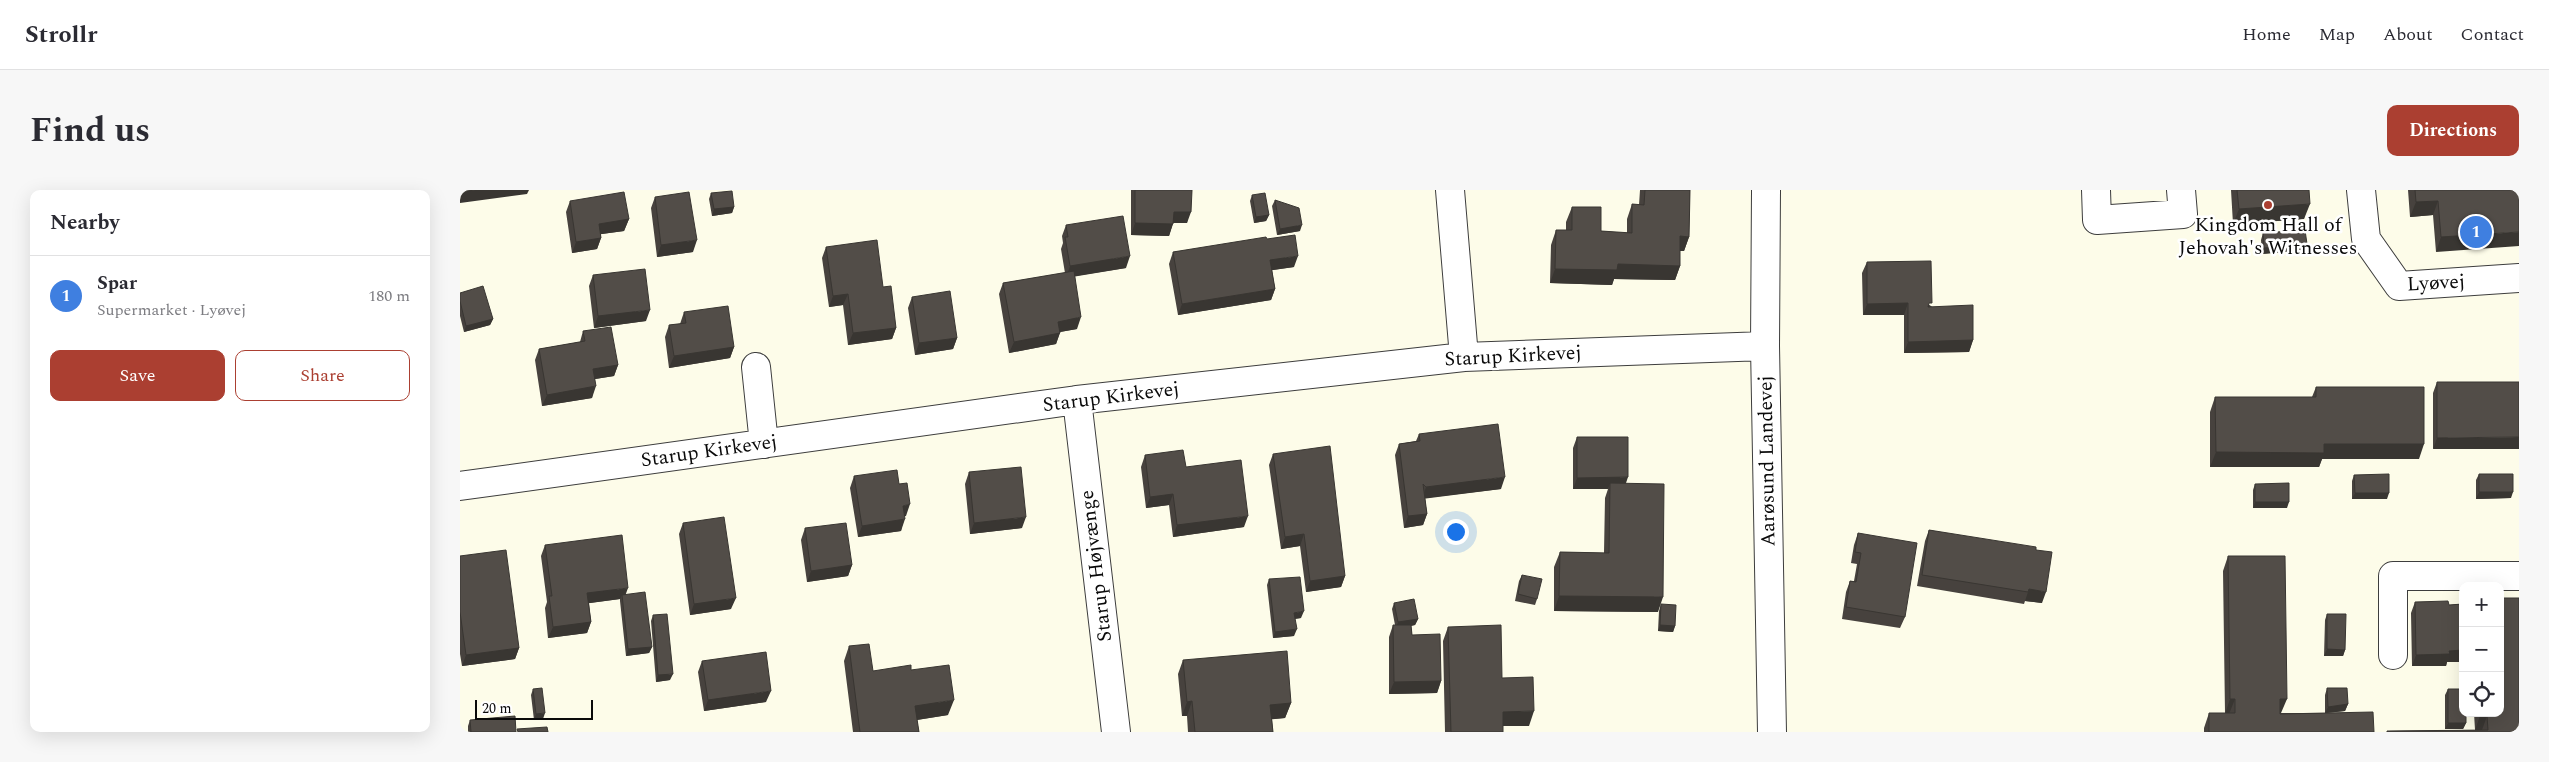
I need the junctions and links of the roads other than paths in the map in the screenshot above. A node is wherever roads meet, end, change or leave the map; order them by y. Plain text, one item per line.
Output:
1 (1450, 190) edge
2 (1766, 190) edge
3 (2096, 190) edge
4 (2182, 190) edge
5 (2361, 190) edge
6 (2519, 278) edge
7 (1765, 346) junction
8 (1464, 357) junction
9 (756, 367) dead end
10 (1077, 400) junction
11 (764, 444) junction
12 (461, 484) edge
13 (2519, 576) edge
14 (2393, 654) dead end
15 (1116, 732) edge
16 (1772, 732) edge

1 - 8 street
2 - 7 street, Aarøsund Landevej
3 - 4 street
5 - 6 street, Lyøvej
7 - 8 street, Starup Kirkevej
7 - 16 street, Aarøsund Landevej
8 - 10 street, Starup Kirkevej
9 - 11 street
10 - 11 street, Starup Kirkevej
10 - 15 street, Starup Højvænge
11 - 12 street, Starup Kirkevej
13 - 14 street

